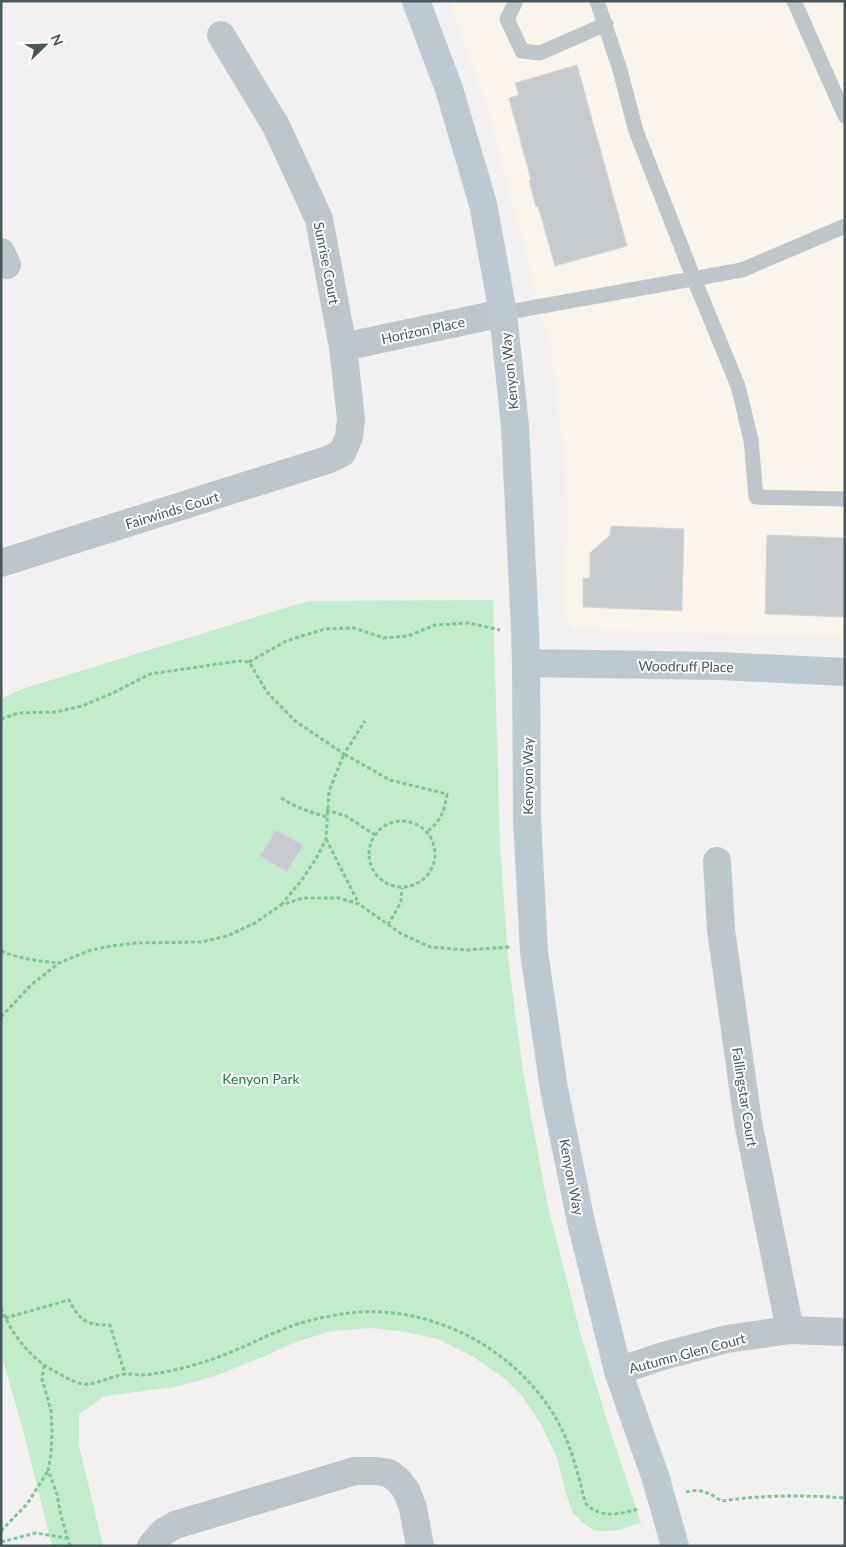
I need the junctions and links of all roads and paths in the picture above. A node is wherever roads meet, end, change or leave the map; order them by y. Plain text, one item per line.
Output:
1 (416, 1) edge
2 (516, 1) edge
3 (597, 1) edge
4 (794, 1) edge
5 (606, 24) junction
6 (221, 35) dead end
7 (845, 116) edge
8 (845, 226) edge
9 (694, 279) junction
10 (503, 313) junction
11 (343, 347) junction
12 (342, 453) joint
13 (845, 499) edge
14 (1, 563) edge
15 (500, 630) dead end
16 (249, 662) junction
17 (526, 663) junction
18 (845, 672) edge
19 (1, 719) edge
20 (365, 720) dead end
21 (344, 754) junction
22 (280, 798) dead end
23 (326, 810) junction
24 (326, 817) junction
25 (426, 833) junction
26 (374, 835) junction
27 (326, 839) junction
28 (717, 861) dead end
29 (402, 888) junction
30 (359, 904) junction
31 (281, 905) junction
32 (388, 925) junction
33 (511, 947) dead end
34 (1, 951) edge
35 (59, 963) junction
36 (1, 1018) edge
37 (1, 1308) edge
38 (5, 1318) junction
39 (790, 1330) junction
40 (845, 1332) edge
41 (44, 1365) junction
42 (618, 1371) junction
43 (125, 1374) junction
44 (48, 1470) junction
45 (692, 1491) dead end
46 (845, 1498) edge
47 (641, 1508) dead end
48 (1, 1531) edge
49 (66, 1538) junction
50 (1, 1542) edge
51 (70, 1546) edge
52 (151, 1546) edge
53 (420, 1546) edge
54 (676, 1546) edge

1 - 10 street, Kenyon Way
2 - 5 lane
3 - 5 lane
4 - 7 lane
5 - 9 lane
6 - 11 street, Sunrise Court
8 - 9 lane
9 - 10 lane
9 - 13 lane
10 - 11 street, Horizon Place
10 - 17 street, Kenyon Way
11 - 12 street, Sunrise Court
12 - 14 street, Fairwinds Court
15 - 16 path
16 - 19 path
16 - 21 path
17 - 18 street, Woodruff Place
17 - 42 street, Kenyon Way
20 - 21 path
21 - 23 path
21 - 25 path
22 - 24 path
23 - 24 path
23 - 26 path
24 - 27 path
25 - 26 path
25 - 29 path
26 - 29 path
27 - 30 path
27 - 31 path
28 - 39 street, Fallingstar Court
29 - 32 path
30 - 31 path
30 - 32 path
31 - 35 path
32 - 33 path
34 - 35 path
35 - 36 path
37 - 38 path
38 - 41 path
38 - 43 path
39 - 40 street, Autumn Glen Court
39 - 42 street, Autumn Glen Court
41 - 43 path
41 - 44 path
42 - 54 street, Kenyon Way
43 - 47 path
44 - 48 path
44 - 49 path
45 - 46 path
49 - 50 path
49 - 51 path
52 - 53 street

